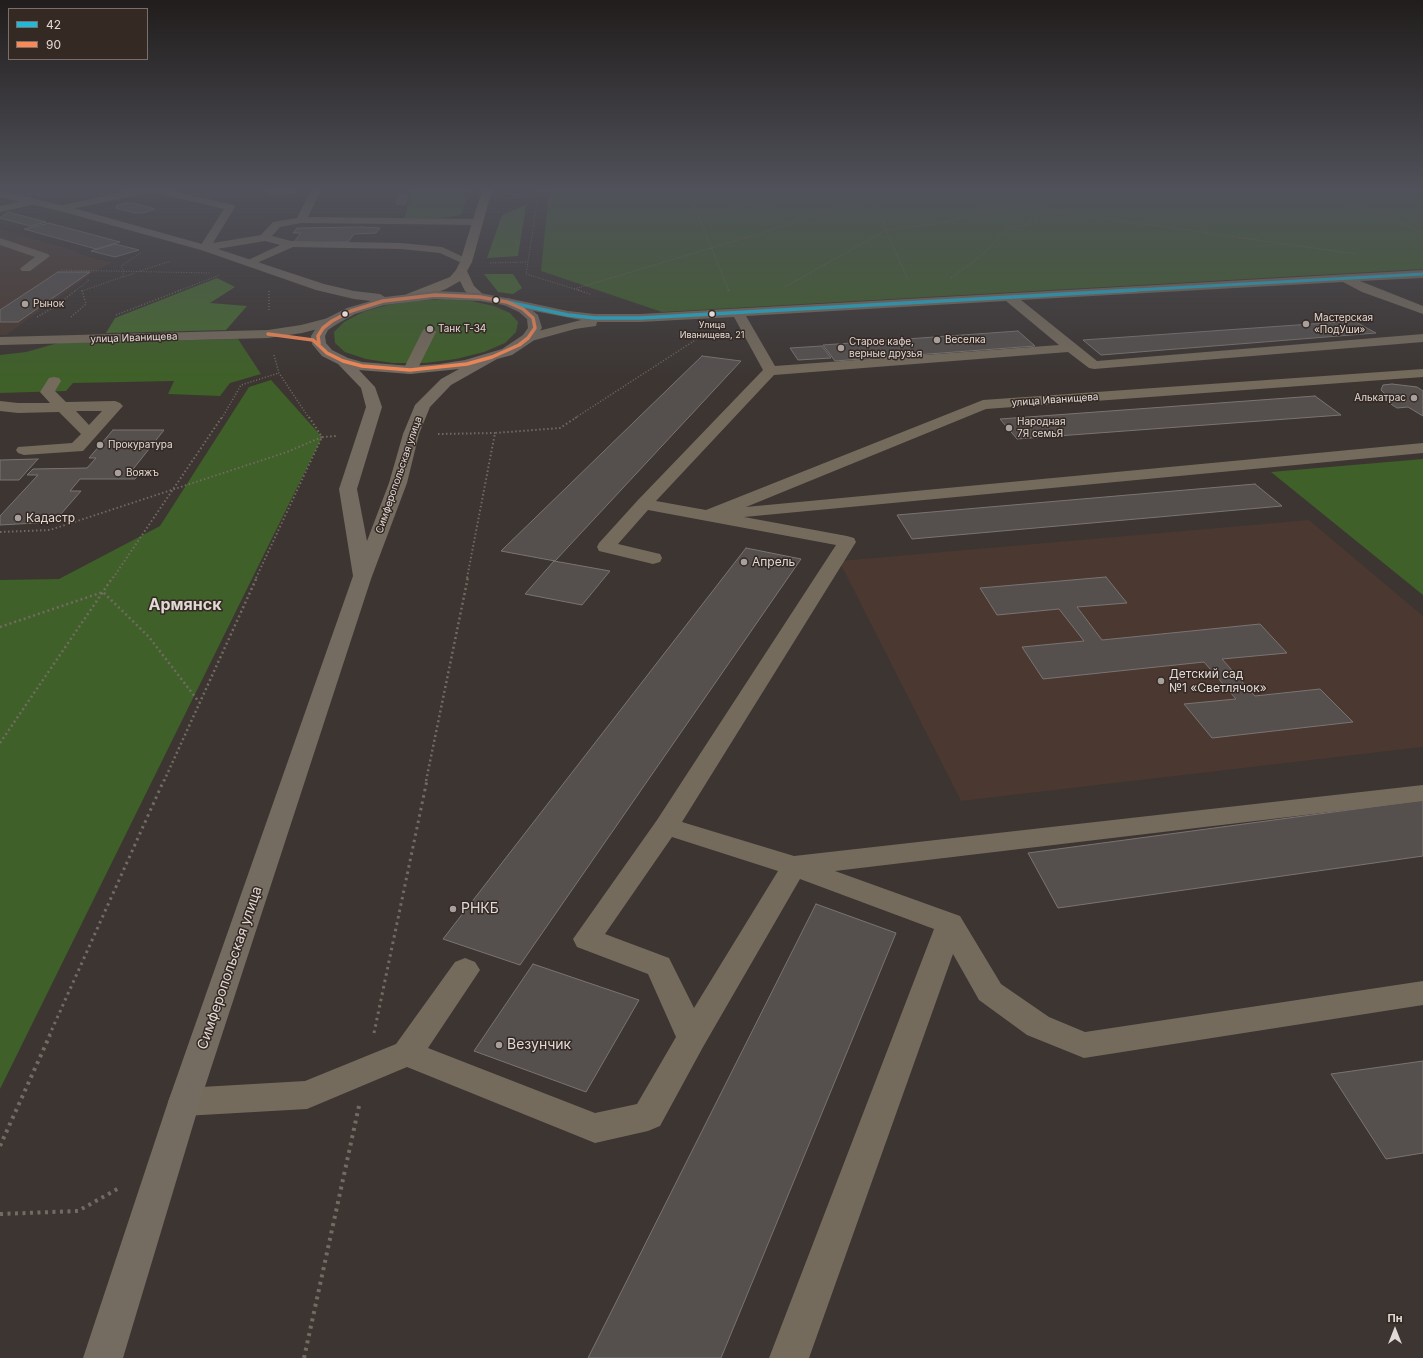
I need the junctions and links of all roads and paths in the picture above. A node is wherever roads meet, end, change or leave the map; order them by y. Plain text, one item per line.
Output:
1 (36, 253) edge
2 (141, 253) edge
3 (221, 253) edge
4 (271, 253) edge
5 (447, 253) edge
6 (468, 253) edge
7 (529, 253) edge
8 (696, 253) edge
9 (713, 253) edge
10 (845, 253) edge
11 (896, 253) edge
12 (984, 253) edge
13 (1349, 253) edge
14 (1360, 255) dead end
15 (175, 260) dead end
16 (250, 263) junction
17 (464, 266) junction
18 (26, 269) dead end
19 (54, 270) dead end
20 (124, 272) junction
21 (138, 272) junction
22 (1423, 274) edge
23 (122, 277) junction
24 (1346, 278) junction
25 (87, 279) dead end
26 (320, 287) junction
27 (785, 287) dead end
28 (574, 289) junction
29 (82, 291) junction
30 (596, 296) dead end
31 (480, 297) junction
32 (1009, 297) junction
33 (406, 298) junction
34 (507, 302) junction
35 (918, 302) junction
36 (1423, 310) edge
37 (738, 313) junction
38 (116, 315) dead end
39 (640, 318) junction
40 (335, 319) junction
41 (429, 332) dead end
42 (268, 334) junction
43 (528, 338) junction
44 (1423, 338) edge
45 (44, 340) junction
46 (1, 342) edge
47 (319, 344) junction
48 (1071, 348) junction
49 (492, 358) junction
50 (343, 361) junction
51 (410, 370) junction
52 (770, 371) junction
53 (279, 373) dead end
54 (1423, 373) edge
55 (54, 381) dead end
56 (0, 406) edge
57 (63, 407) junction
58 (90, 434) junction
59 (1423, 448) edge
60 (24, 450) dead end
61 (175, 488) junction
62 (644, 504) junction
63 (707, 516) junction
64 (0, 532) edge
65 (653, 558) dead end
66 (361, 579) junction
67 (103, 592) junction
68 (0, 627) edge
69 (199, 703) junction
70 (0, 743) edge
71 (1423, 793) edge
72 (666, 826) junction
73 (794, 866) junction
74 (950, 924) junction
75 (465, 970) dead end
76 (1423, 993) edge
77 (692, 1038) junction
78 (407, 1053) junction
79 (367, 1070) junction
80 (184, 1102) junction
81 (0, 1146) edge
82 (103, 1358) edge
83 (304, 1358) edge
84 (789, 1358) edge

1 - 18 street
2 - 20 path
3 - 16 highway
4 - 16 street
5 - 17 street
6 - 17 main road
7 - 28 path
8 - 28 path
9 - 37 path
10 - 27 path
11 - 35 path
12 - 35 path
13 - 14 path
15 - 21 path
16 - 26 highway
17 - 31 main road
17 - 33 main road
19 - 20 path
20 - 21 path
20 - 23 path
21 - 23 path
21 - 38 path
22 - 24 street
23 - 29 path
24 - 32 street
24 - 36 street
25 - 29 path
26 - 33 highway
26 - 40 highway
28 - 30 path
29 - 45 path
31 - 33 highway
31 - 34 highway
32 - 35 street
32 - 48 street
33 - 40 highway
34 - 39 street
34 - 43 highway
35 - 37 street
37 - 39 street
37 - 52 street
37 - 79 path
39 - 43 street
40 - 42 street, улица Иванищева
40 - 47 highway
41 - 51 street
42 - 45 street, улица Иванищева
42 - 47 street, улица Иванищева
43 - 49 highway
44 - 48 street
45 - 46 street, улица Иванищева
47 - 50 highway
48 - 52 street
49 - 51 highway
49 - 66 highway, Симферопольская улица
50 - 51 highway
50 - 66 highway, Симферопольская улица
52 - 62 street
53 - 61 path
54 - 63 street, улица Иванищева
55 - 57 street
56 - 57 street
57 - 58 street
57 - 58 street
58 - 60 street
59 - 63 street
61 - 64 path
61 - 67 path
61 - 69 path
62 - 63 street
62 - 65 street
63 - 72 street
66 - 80 highway, Симферопольская улица
67 - 68 path
67 - 69 path
67 - 70 path
69 - 81 path
71 - 73 street
72 - 73 street
72 - 77 street
73 - 74 street
73 - 77 street
74 - 76 street
74 - 84 street
75 - 78 street
77 - 78 street
78 - 79 street
79 - 80 street
79 - 83 path
80 - 82 highway, Симферопольская улица

